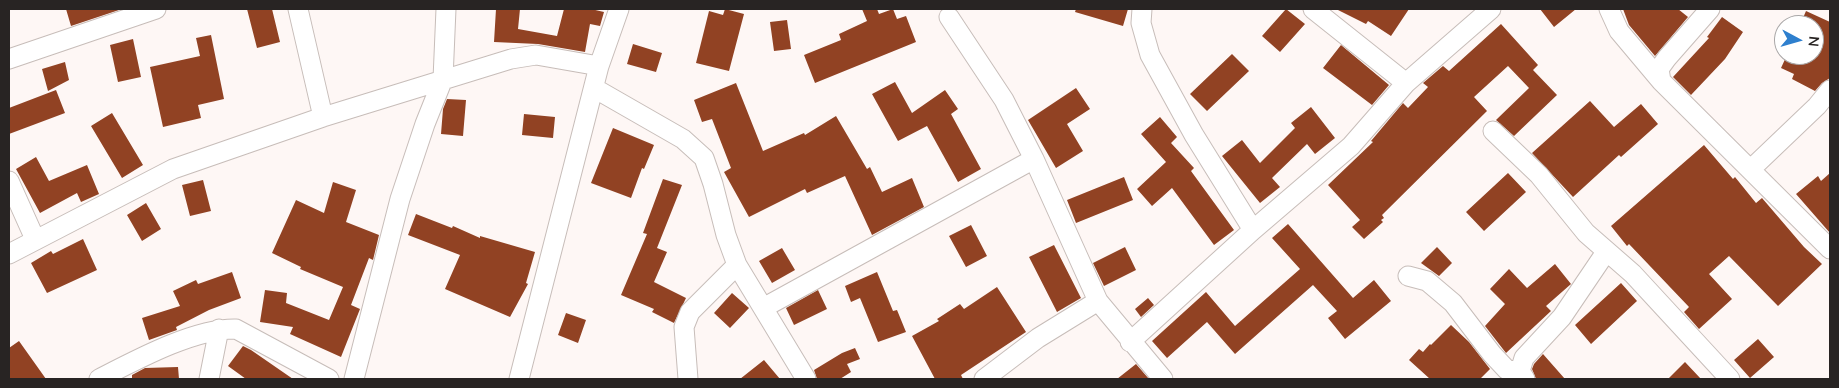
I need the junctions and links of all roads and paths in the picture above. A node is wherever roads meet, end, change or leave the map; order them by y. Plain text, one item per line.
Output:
1 (156, 9) edge
2 (298, 9) edge
3 (446, 9) edge
4 (619, 9) edge
5 (1142, 9) edge
6 (1313, 9) edge
7 (1491, 9) edge
8 (1609, 9) edge
9 (1710, 9) edge
10 (949, 17) dead end
11 (9, 59) edge
12 (599, 66) junction
13 (443, 79) junction
14 (1661, 81) junction
15 (1406, 83) junction
16 (594, 88) junction
17 (1830, 90) edge
18 (323, 117) junction
19 (1493, 131) dead end
20 (1034, 159) junction
21 (1751, 169) junction
22 (9, 181) edge
23 (1253, 230) junction
24 (35, 239) junction
25 (1830, 249) edge
26 (1606, 252) junction
27 (9, 254) edge
28 (737, 265) junction
29 (1408, 276) dead end
30 (1098, 301) junction
31 (762, 308) junction
32 (219, 329) junction
33 (1130, 342) junction
34 (1522, 375) edge
35 (99, 379) edge
36 (210, 379) edge
37 (329, 379) edge
38 (354, 379) edge
39 (519, 379) edge
40 (688, 379) edge
41 (806, 379) edge
42 (984, 379) edge
43 (1163, 379) edge
44 (1730, 379) edge

1 - 11 street
2 - 18 street
3 - 13 street
4 - 12 street
5 - 23 street
6 - 15 street
7 - 15 street
8 - 14 street
9 - 14 street
10 - 20 street
12 - 13 street
12 - 16 street
13 - 18 street
13 - 38 street
14 - 21 street
15 - 23 street
16 - 28 street
16 - 39 street
17 - 21 street
18 - 24 street
19 - 26 street
20 - 30 street
20 - 31 street
21 - 25 street
22 - 24 street
23 - 33 street
24 - 27 street
26 - 34 street
26 - 44 street
28 - 31 street
28 - 40 street
29 - 34 street
30 - 33 street
30 - 42 street
31 - 41 street
32 - 35 street
32 - 36 street
32 - 37 street
33 - 43 street

